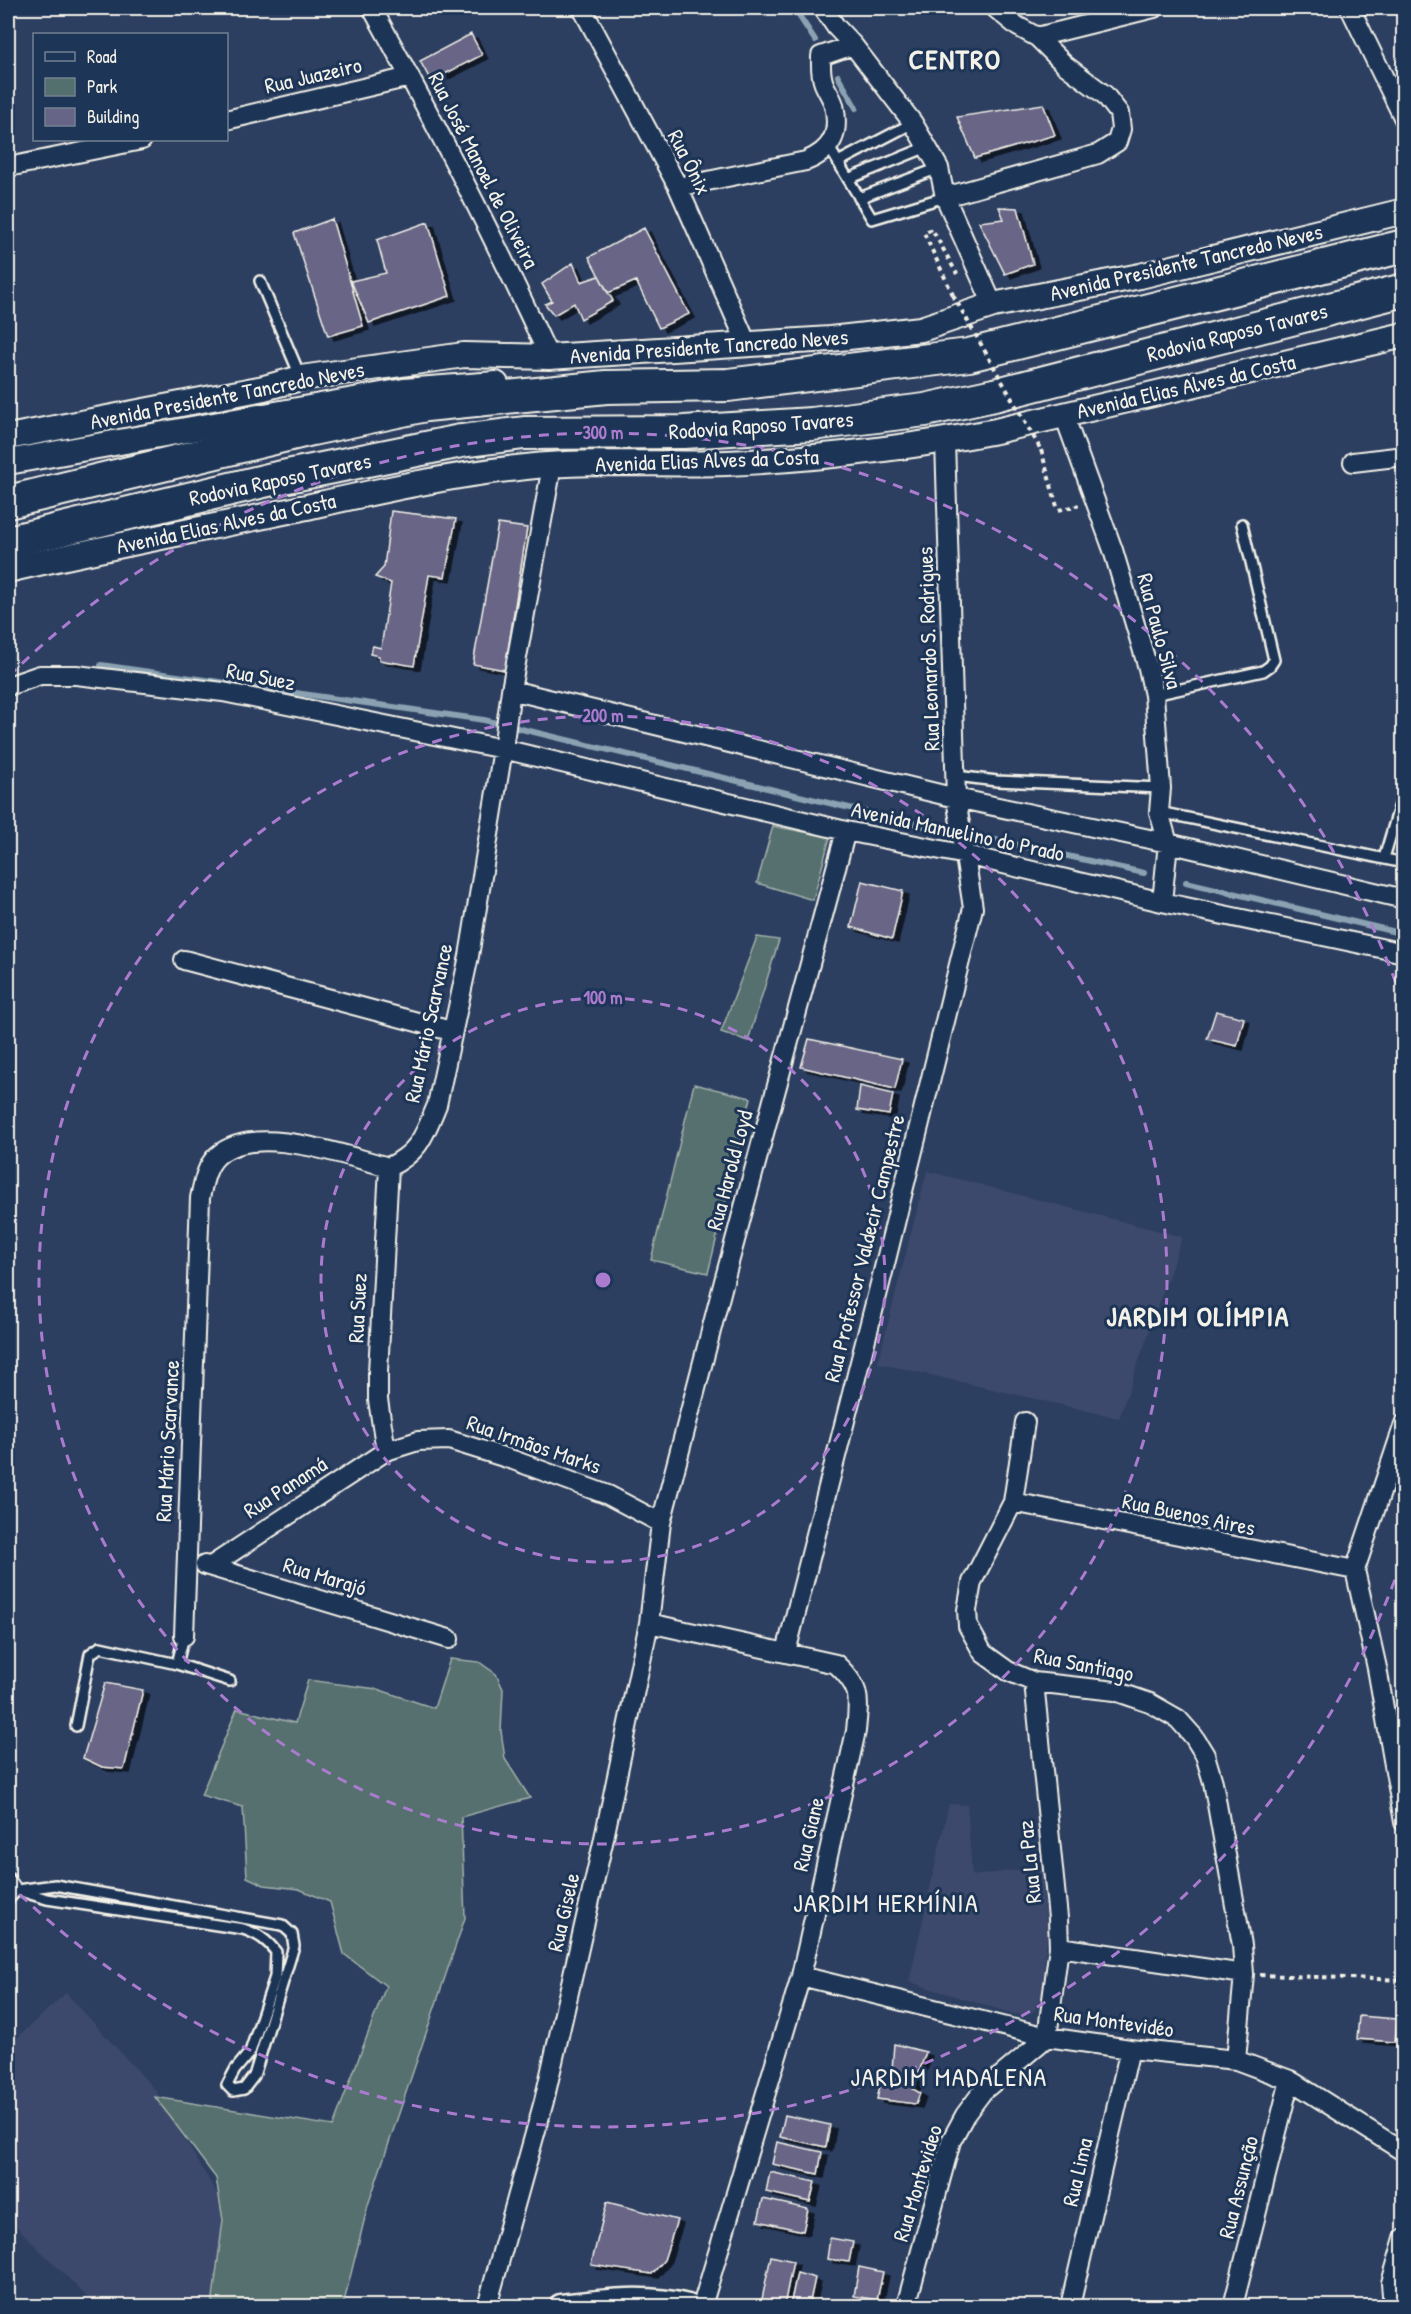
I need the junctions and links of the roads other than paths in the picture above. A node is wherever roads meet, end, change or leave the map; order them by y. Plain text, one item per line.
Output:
1 (372, 8) edge
2 (582, 8) edge
3 (823, 8) edge
4 (994, 8) edge
5 (1154, 8) edge
6 (1350, 8) edge
7 (1037, 37) junction
8 (853, 45) junction
9 (410, 77) junction
10 (1404, 119) edge
11 (228, 120) edge
12 (913, 123) junction
13 (137, 141) edge
14 (927, 147) junction
15 (833, 154) junction
16 (8, 167) edge
17 (939, 168) junction
18 (848, 179) junction
19 (678, 187) junction
20 (945, 197) junction
21 (859, 198) junction
22 (1404, 211) edge
23 (1404, 246) edge
24 (260, 281) dead end
25 (1404, 290) edge
26 (993, 305) junction
27 (1404, 334) edge
28 (747, 344) junction
29 (549, 357) junction
30 (301, 378) junction
31 (606, 387) junction
32 (1064, 415) junction
33 (8, 437) edge
34 (945, 441) junction
35 (1404, 456) edge
36 (8, 462) edge
37 (1353, 462) dead end
38 (552, 466) junction
39 (8, 502) edge
40 (1242, 525) dead end
41 (8, 542) edge
42 (8, 570) edge
43 (8, 686) edge
44 (511, 690) junction
45 (1154, 695) junction
46 (503, 749) junction
47 (956, 776) junction
48 (1161, 788) junction
49 (1404, 791) edge
50 (956, 798) junction
51 (1159, 812) junction
52 (846, 831) junction
53 (1168, 843) junction
54 (966, 855) junction
55 (1384, 858) junction
56 (1404, 863) edge
57 (1404, 899) edge
58 (1162, 902) junction
59 (1404, 953) edge
60 (184, 960) dead end
61 (452, 1031) junction
62 (389, 1167) junction
63 (1025, 1422) dead end
64 (1404, 1424) edge
65 (386, 1451) junction
66 (1013, 1502) junction
67 (661, 1523) junction
68 (185, 1564) junction
69 (211, 1566) junction
70 (1355, 1570) junction
71 (649, 1623) junction
72 (184, 1636) joint
73 (449, 1639) dead end
74 (786, 1652) junction
75 (177, 1664) junction
76 (230, 1681) dead end
77 (1034, 1682) junction
78 (76, 1726) dead end
79 (1404, 1822) edge
80 (8, 1876) edge
81 (17, 1890) junction
82 (8, 1900) edge
83 (1059, 1947) junction
84 (1244, 1974) junction
85 (801, 1976) junction
86 (1047, 2037) junction
87 (1130, 2049) junction
88 (1236, 2060) junction
89 (1290, 2080) junction
90 (1404, 2152) edge
91 (1404, 2238) edge
92 (487, 2307) edge
93 (561, 2307) edge
94 (688, 2307) edge
95 (702, 2307) edge
96 (906, 2307) edge
97 (1070, 2307) edge
98 (1233, 2307) edge
99 (1393, 2307) edge

1 - 9 street, Rua José Manoel de Oliveira
2 - 19 street, Rua Ônix
3 - 8 street
4 - 7 street
5 - 7 street
6 - 10 street
7 - 20 street
8 - 12 street
8 - 15 street
9 - 11 street, Rua Juazeiro
9 - 29 street, Rua José Manoel de Oliveira
12 - 14 street
12 - 15 lane
13 - 16 street
14 - 17 street
14 - 18 lane
15 - 18 lane
15 - 19 street
17 - 20 street
17 - 21 lane
18 - 21 lane
19 - 28 street, Rua Ônix
20 - 21 lane
20 - 26 street
22 - 26 main road, Avenida Presidente Tancredo Neves
23 - 31 highway, Rodovia Raposo Tavares
24 - 30 lane
25 - 41 highway, Rodovia Raposo Tavares
26 - 28 main road, Avenida Presidente Tancredo Neves
27 - 32 main road, Avenida Elias Alves da Costa
28 - 29 main road, Avenida Presidente Tancredo Neves
29 - 30 main road, Avenida Presidente Tancredo Neves
30 - 33 main road, Avenida Presidente Tancredo Neves
31 - 36 main road
31 - 39 highway, Rodovia Raposo Tavares
32 - 34 main road, Avenida Elias Alves da Costa
32 - 45 street, Rua Paulo Silva
34 - 38 main road, Avenida Elias Alves da Costa
34 - 47 street, Rua Leonardo S. Rodrigues
35 - 37 street
38 - 42 main road, Avenida Elias Alves da Costa
38 - 44 street, Rua Mário Scarvance
40 - 45 lane
43 - 46 street, Rua Suez
44 - 46 street, Rua Mário Scarvance
44 - 50 street, Avenida Manuelino do Prado
45 - 48 street, Rua Paulo Silva
46 - 52 street, Avenida Manuelino do Prado
46 - 61 street, Rua Mário Scarvance
47 - 48 lane
47 - 50 street, Rua Leonardo S. Rodrigues
48 - 51 street, Rua Paulo Silva
49 - 55 lane
50 - 53 street, Avenida Manuelino do Prado
50 - 54 street, Rua Leonardo S. Rodrigues
51 - 53 street, Rua Paulo Silva
51 - 55 lane
52 - 54 street, Avenida Manuelino do Prado
52 - 67 street, Rua Harold Loyd
53 - 57 street, Avenida Manuelino do Prado
53 - 58 street, Rua Paulo Silva
54 - 58 street, Avenida Manuelino do Prado
54 - 74 street, Rua Professor Valdecir Campestre
55 - 56 lane
58 - 59 street, Avenida Manuelino do Prado
60 - 61 street
61 - 62 street, Rua Mário Scarvance
62 - 65 street, Rua Suez
62 - 68 street, Rua Mário Scarvance
63 - 66 street, Rua Santiago
64 - 70 street
65 - 67 street, Rua Irmãos Marks
65 - 69 street, Rua Panamá
66 - 70 street, Rua Buenos Aires
66 - 77 street, Rua Santiago
67 - 71 street, Rua Gisele
68 - 69 street, Rua Marajó
68 - 72 street, Rua Mário Scarvance
69 - 73 street, Rua Marajó
70 - 79 street
71 - 74 street, Rua Giane
71 - 92 street, Rua Gisele
72 - 75 lane
74 - 85 street, Rua Giane
75 - 76 lane
75 - 78 lane
77 - 83 street, Rua La Paz
77 - 84 street, Rua Santiago
80 - 81 lane
81 - 81 lane
81 - 82 lane
83 - 84 street
83 - 86 street, Rua La Paz
84 - 88 street, Rua Santiago
85 - 86 street, Rua Montevidéo
85 - 95 street, Rua Giane
86 - 87 street, Rua Montevidéo
86 - 96 street, Rua Montevideo
87 - 88 street, Rua Montevidéo
87 - 97 street, Rua Lima
88 - 89 street, Rua Montevidéo
89 - 90 street, Rua Montevidéo
89 - 98 street, Rua Assunção
91 - 99 street
93 - 94 street

